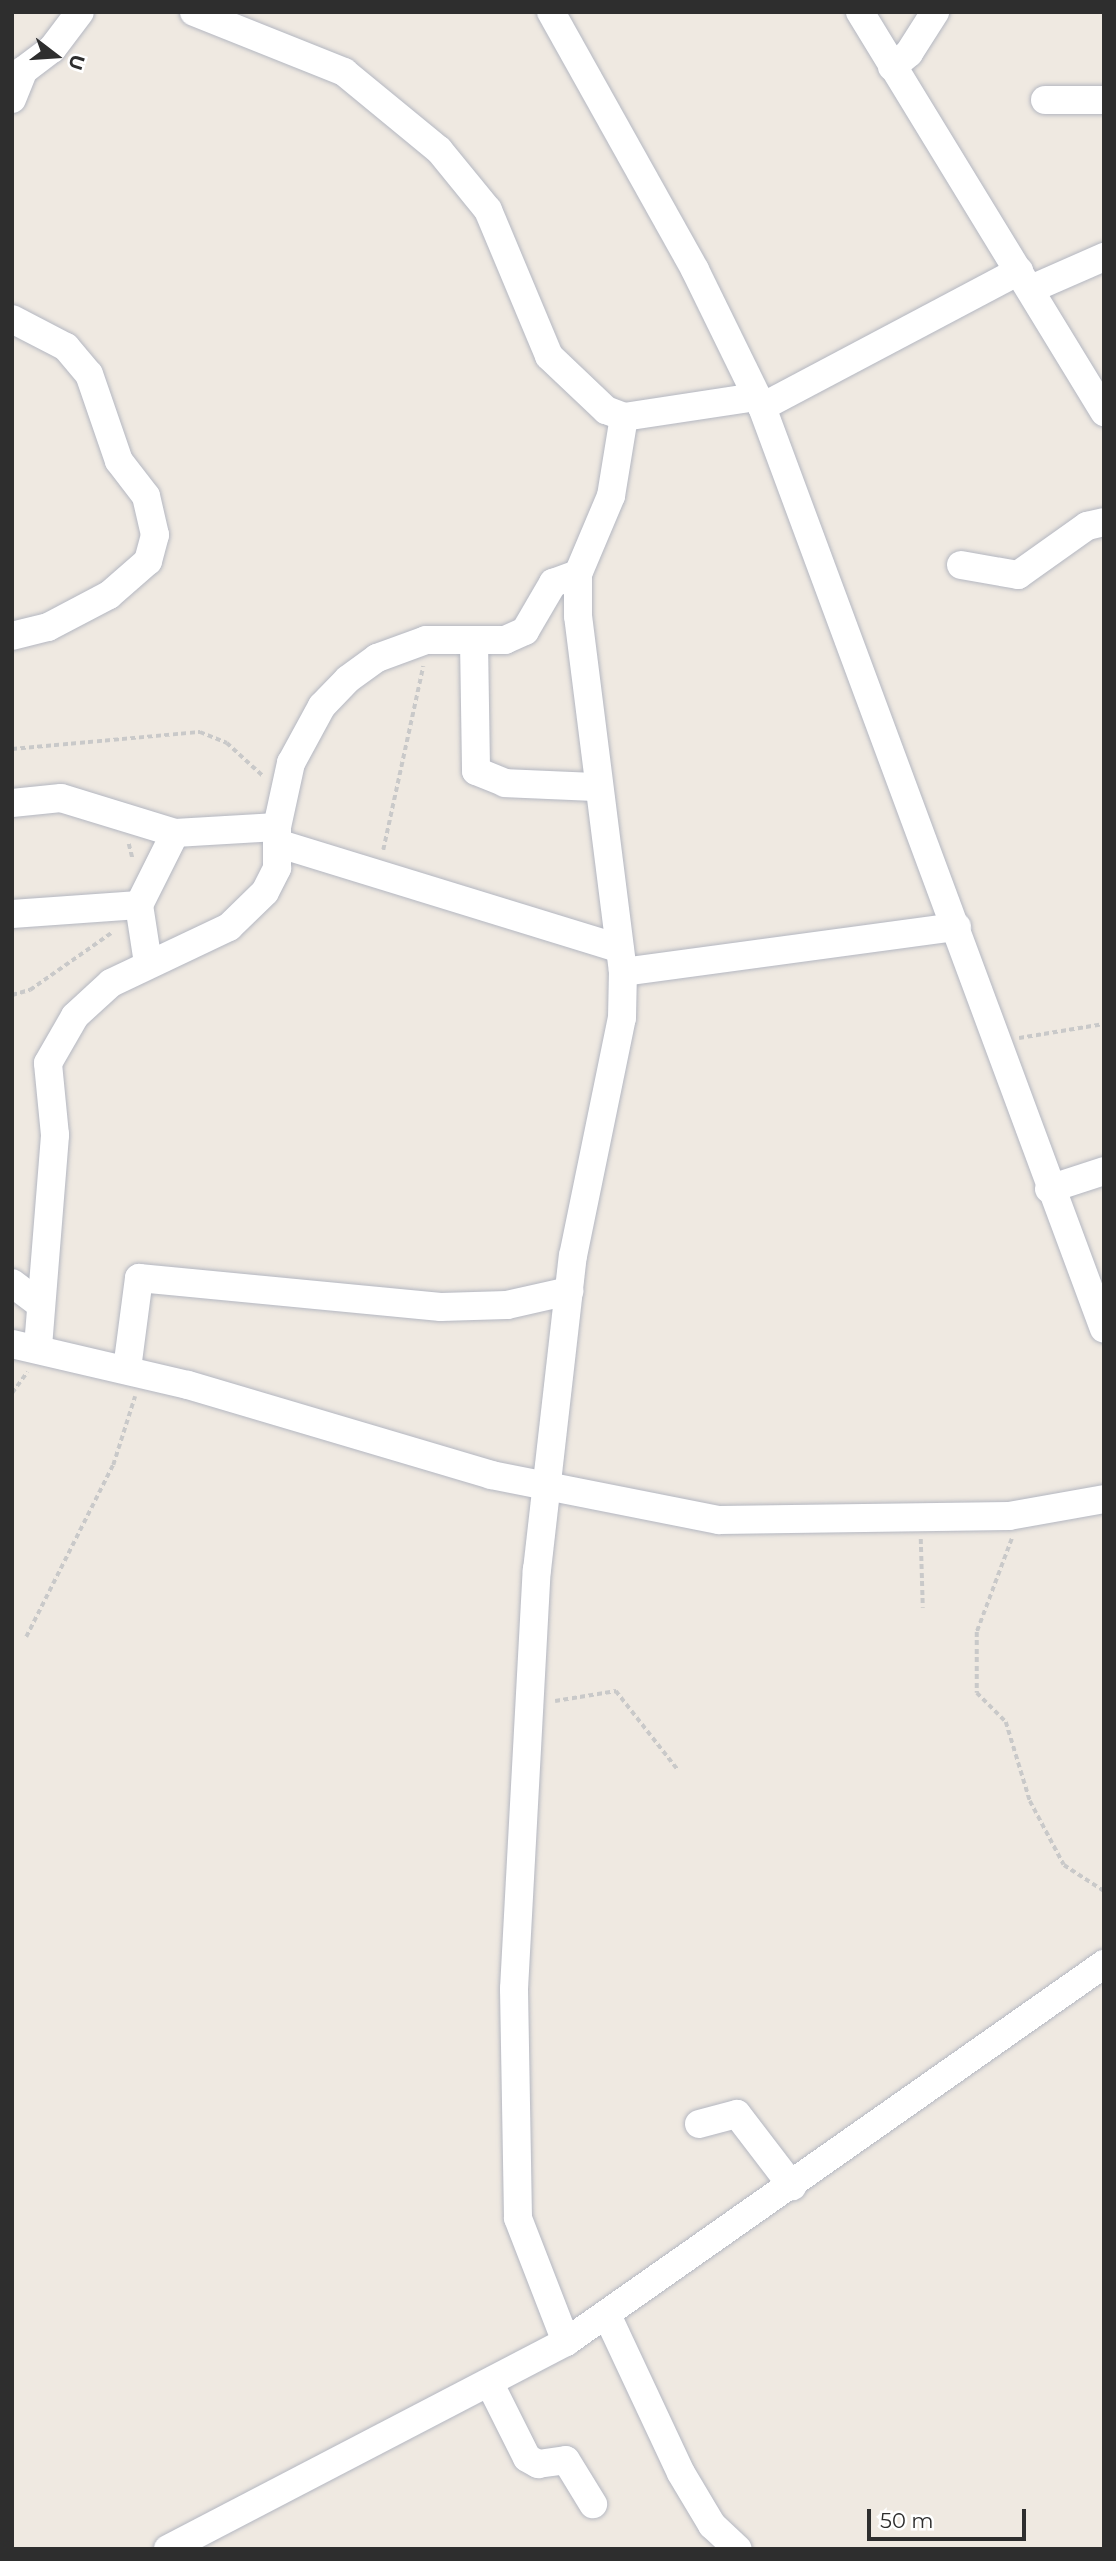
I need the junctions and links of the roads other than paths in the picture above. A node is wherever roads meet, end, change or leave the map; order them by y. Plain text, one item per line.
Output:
1 (80, 12) edge
2 (194, 12) edge
3 (551, 12) edge
4 (860, 12) edge
5 (935, 12) edge
6 (892, 66) junction
7 (12, 99) edge
8 (1045, 100) dead end
9 (1104, 100) edge
10 (1104, 257) edge
11 (1025, 280) junction
12 (12, 319) edge
13 (760, 402) junction
14 (1104, 412) edge
15 (624, 417) junction
16 (1104, 522) edge
17 (961, 565) dead end
18 (578, 574) junction
19 (12, 636) edge
20 (474, 641) junction
21 (598, 787) junction
22 (12, 803) edge
23 (175, 833) junction
24 (278, 835) junction
25 (139, 905) junction
26 (12, 914) edge
27 (957, 927) junction
28 (621, 960) junction
29 (148, 963) junction
30 (1104, 1171) edge
31 (1049, 1189) junction
32 (12, 1283) edge
33 (569, 1292) junction
34 (40, 1304) junction
35 (1104, 1329) edge
36 (25, 1345) edge
37 (135, 1372) junction
38 (548, 1486) junction
39 (1104, 1499) edge
40 (1104, 1964) edge
41 (699, 2124) dead end
42 (792, 2186) junction
43 (607, 2315) junction
44 (566, 2342) junction
45 (491, 2386) junction
46 (593, 2504) dead end
47 (168, 2549) edge
48 (738, 2549) edge

1 - 7 street
2 - 15 street
3 - 13 street
4 - 6 street
5 - 6 street
6 - 11 street
8 - 9 street
10 - 11 street
11 - 13 street
11 - 14 street
12 - 19 street
13 - 15 street
13 - 27 street
15 - 18 street
16 - 17 street
18 - 20 street
18 - 21 street
20 - 21 street
20 - 24 street
21 - 28 street
22 - 23 street
23 - 24 street
23 - 25 street
24 - 28 street
24 - 29 street
25 - 26 street
25 - 29 street
27 - 28 street
27 - 31 street
28 - 33 street
29 - 34 street
30 - 31 street
31 - 35 street
32 - 34 street
33 - 37 street
33 - 38 street
34 - 36 street
36 - 37 street
37 - 38 street
38 - 39 street
38 - 44 street
40 - 42 street
41 - 42 street
42 - 43 street
43 - 44 street
43 - 48 street
44 - 45 street
45 - 46 street
45 - 47 street

